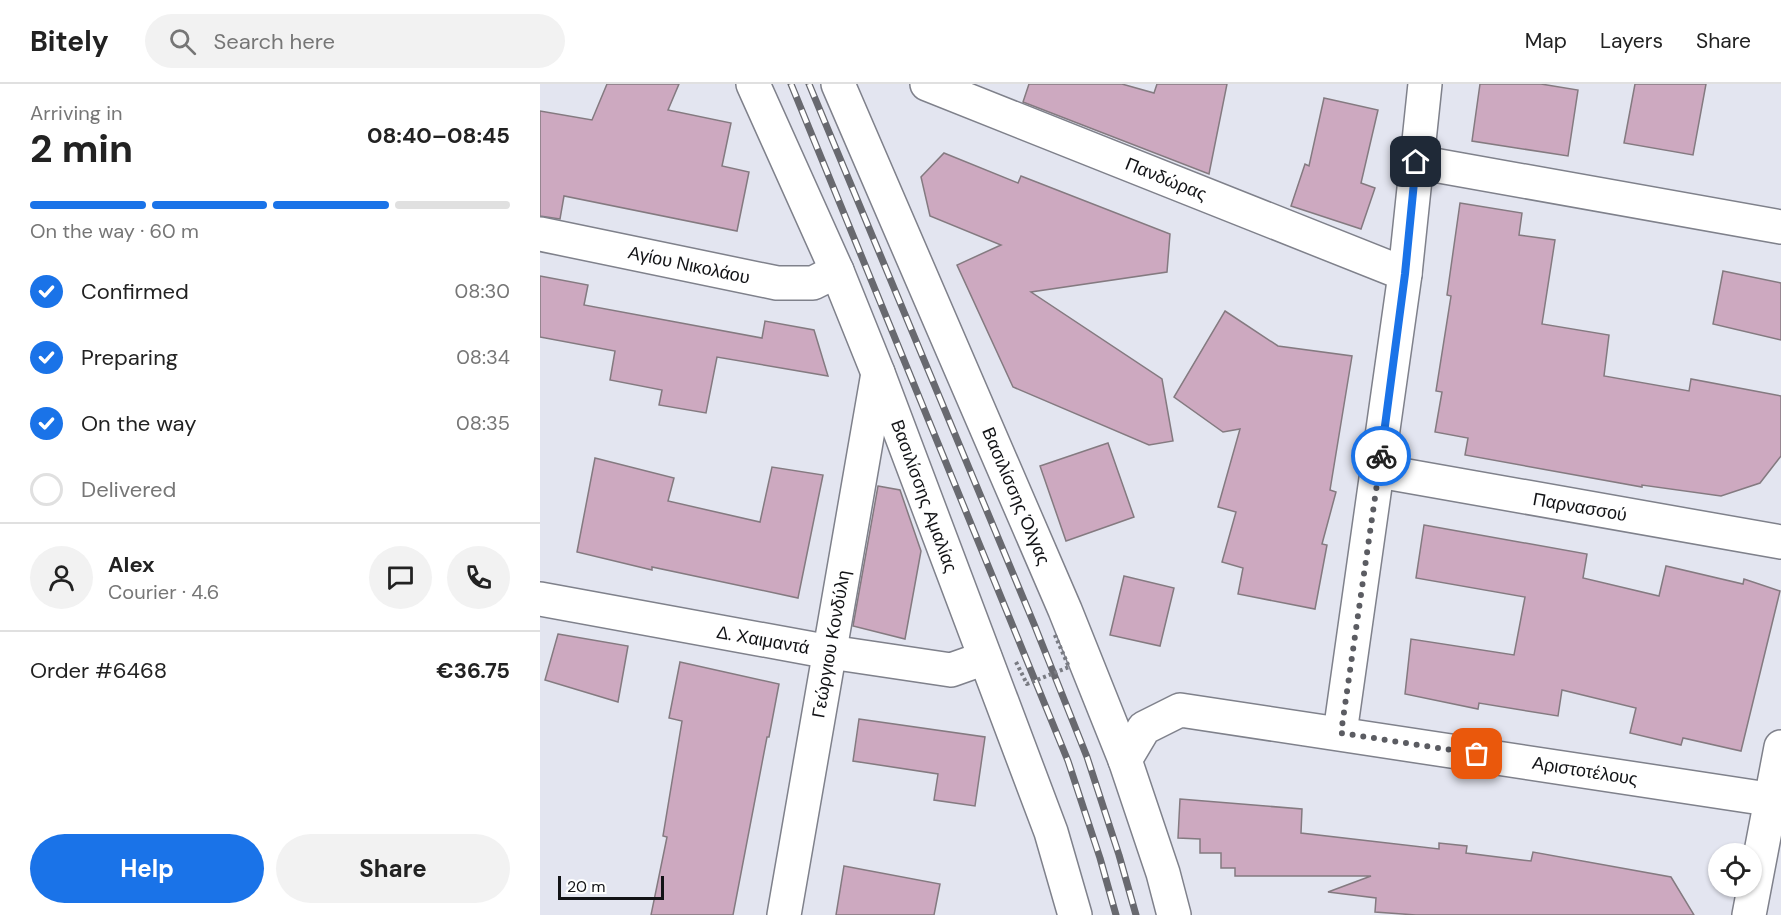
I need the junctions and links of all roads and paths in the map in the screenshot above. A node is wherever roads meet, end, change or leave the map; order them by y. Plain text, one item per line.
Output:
1 (753, 84) edge
2 (838, 84) edge
3 (927, 84) edge
4 (1425, 84) edge
5 (1416, 162) junction
6 (1781, 227) edge
7 (540, 234) edge
8 (837, 271) junction
9 (1405, 274) junction
10 (878, 373) junction
11 (1379, 471) junction
12 (1781, 542) edge
13 (540, 599) edge
14 (1054, 633) dead end
15 (830, 652) junction
16 (1000, 660) junction
17 (1341, 733) junction
18 (1781, 747) edge
19 (1125, 760) junction
20 (1776, 800) edge
21 (784, 915) edge
22 (1075, 915) edge
23 (1174, 915) edge
24 (1749, 915) edge

1 - 8 street, Βασιλίσσης Αμαλίας
2 - 19 street, Βασιλίσσης Όλγας
3 - 9 street, Πανδώρας
4 - 5 street
5 - 6 street
5 - 9 street
7 - 8 street, Αγίου Νικολάου
8 - 10 street, Βασιλίσσης Αμαλίας
9 - 11 street
10 - 15 street, Γεώργιου Κονδύλη
10 - 16 street, Βασιλίσσης Αμαλίας
11 - 12 street, Παρνασσού
11 - 17 street
13 - 15 street, Δ. Χαιμαντά
14 - 16 path, bridge
15 - 16 street, Δ. Χαιμαντά
15 - 21 street, Γεώργιου Κονδύλη
16 - 22 street, Βασιλίσσης Αμαλίας
17 - 19 street, Αριστοτέλους
17 - 20 street, Αριστοτέλους
18 - 20 street
19 - 23 street, Βασιλίσσης Όλγας
20 - 24 street

